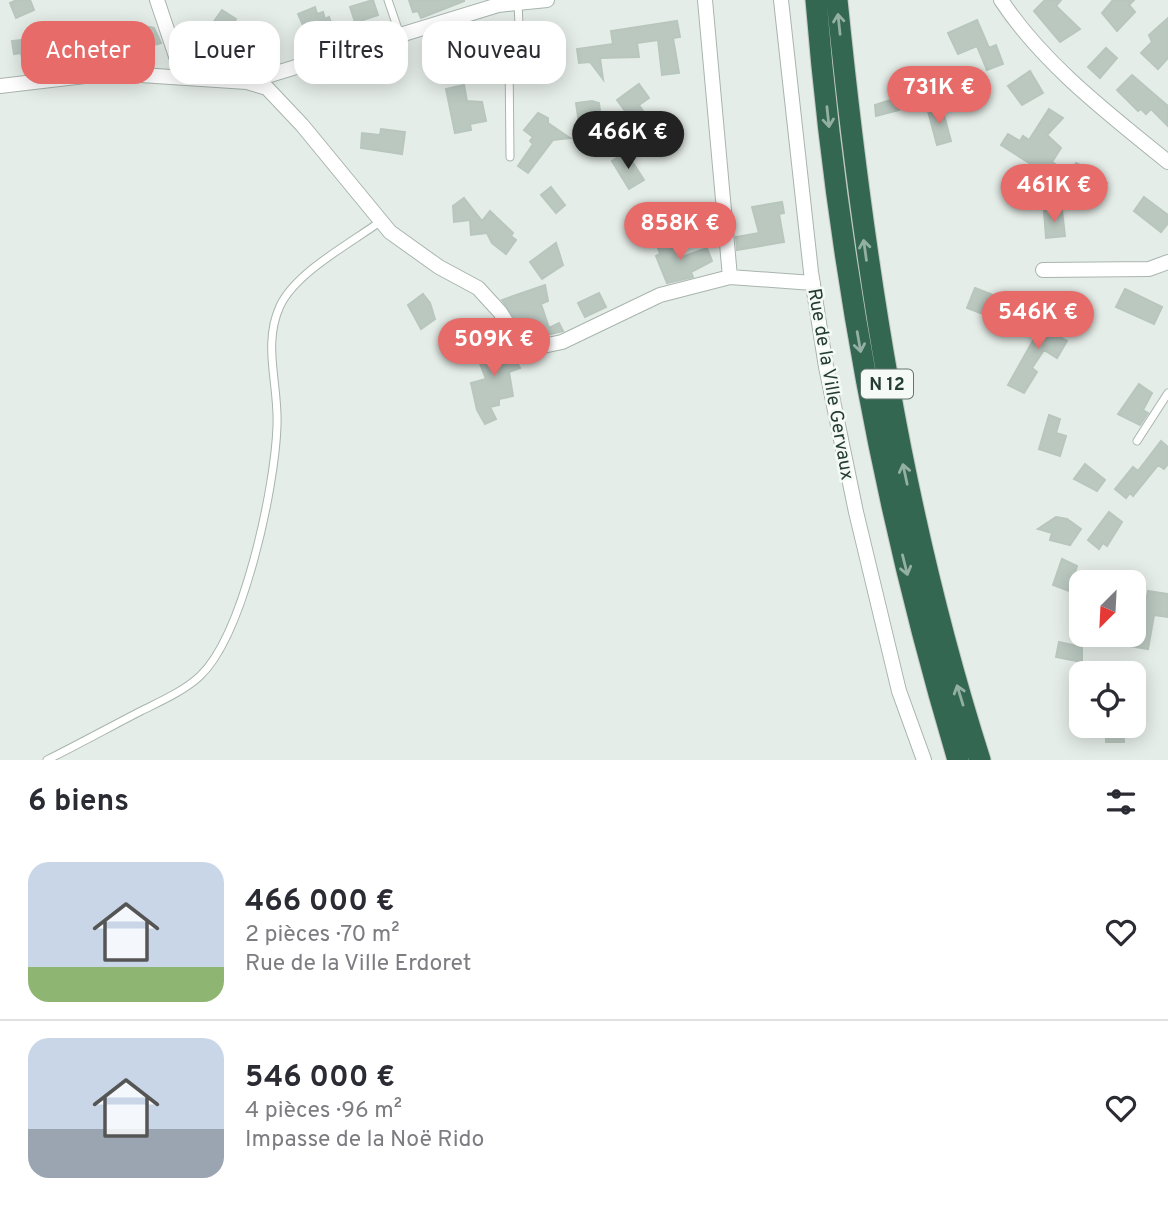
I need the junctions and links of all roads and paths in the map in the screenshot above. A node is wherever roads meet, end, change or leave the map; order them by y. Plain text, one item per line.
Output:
1 (157, 0) edge
2 (388, 0) edge
3 (547, 0) edge
4 (705, 0) edge
5 (781, 0) edge
6 (816, 0) edge
7 (837, 0) edge
8 (1001, 0) edge
9 (518, 3) junction
10 (395, 21) edge
11 (408, 33) edge
12 (169, 36) edge
13 (169, 76) edge
14 (253, 84) edge
15 (0, 86) edge
16 (510, 158) dead end
17 (1168, 162) edge
18 (381, 221) junction
19 (1168, 262) edge
20 (1043, 270) dead end
21 (730, 277) junction
22 (813, 284) junction
23 (1168, 393) edge
24 (1137, 441) dead end
25 (47, 760) edge
26 (924, 760) edge
27 (958, 760) edge
28 (980, 760) edge

1 - 12 street
2 - 10 lane
3 - 9 street
4 - 21 street
5 - 22 street, Rue de la Ville Gervaux
6 -> 27 highway, N 12
28 -> 7 highway, N 12
8 - 17 street
9 - 11 street
9 - 16 lane
13 - 15 street
14 - 18 street
18 - 21 street
18 - 25 lane
19 - 20 street
21 - 22 street
22 - 26 street, Rue de la Ville Gervaux
23 - 24 lane

